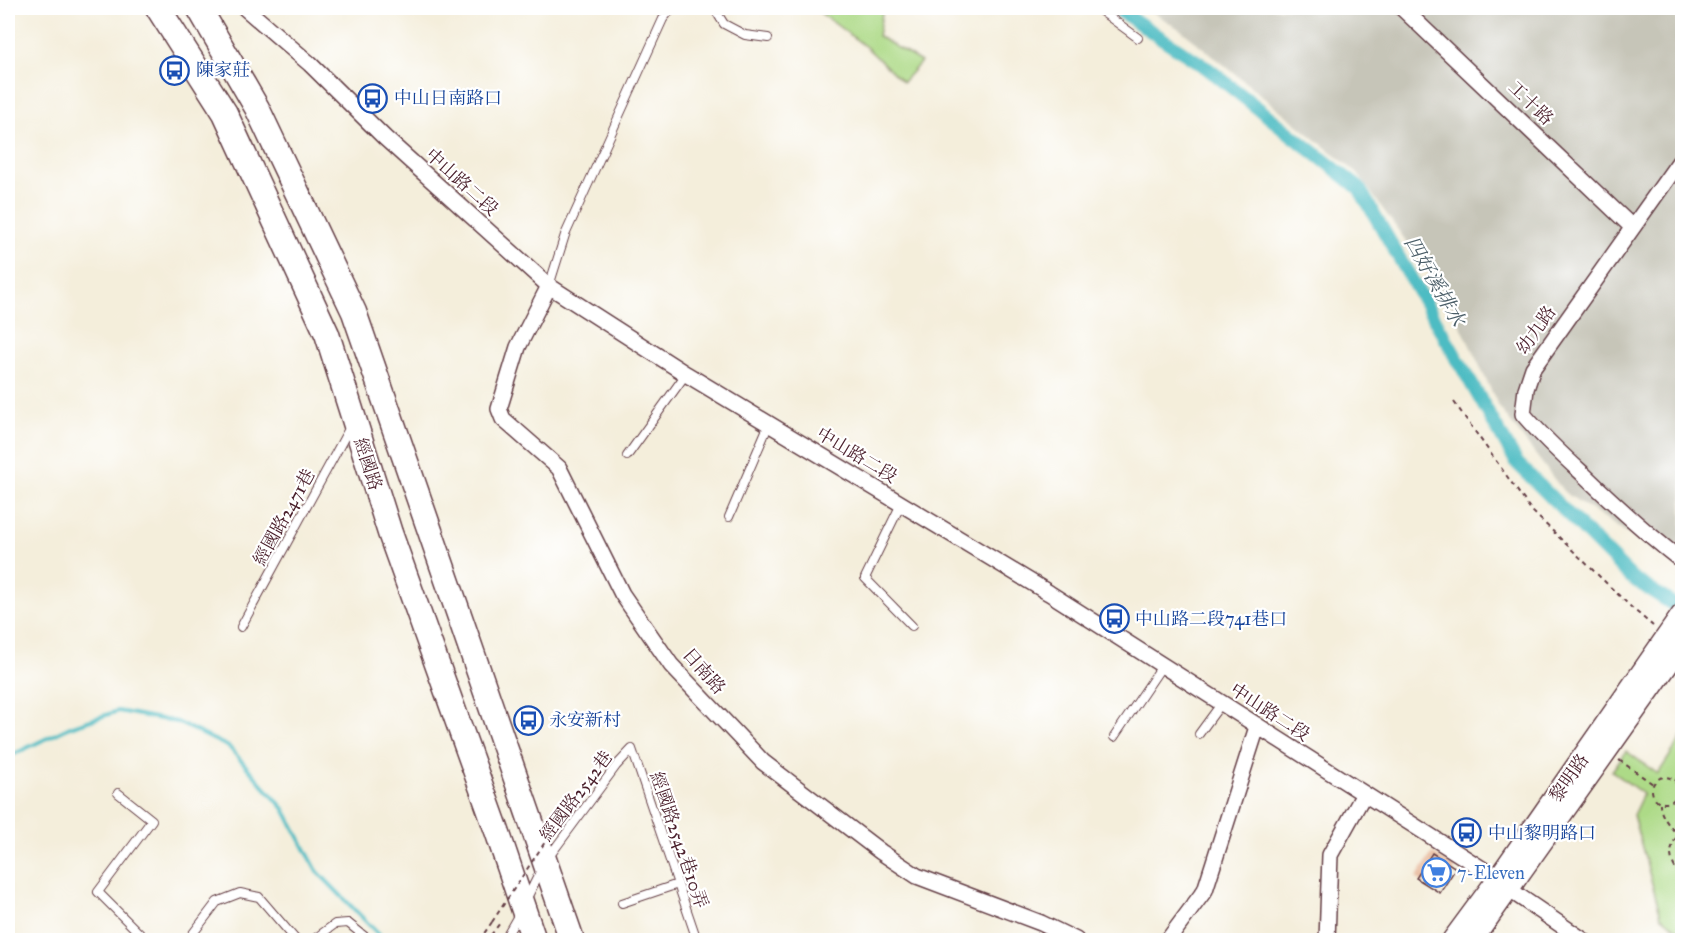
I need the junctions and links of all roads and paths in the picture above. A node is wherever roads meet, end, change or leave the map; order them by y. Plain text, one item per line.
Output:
1 (158, 8) edge
2 (199, 8) edge
3 (245, 8) edge
4 (672, 8) edge
5 (714, 8) edge
6 (1097, 8) edge
7 (1402, 8) edge
8 (768, 38) dead end
9 (1138, 38) dead end
10 (1683, 158) edge
11 (1632, 227) junction
12 (549, 286) junction
13 (686, 374) junction
14 (1454, 402) dead end
15 (353, 421) junction
16 (769, 424) junction
17 (627, 456) dead end
18 (901, 504) junction
19 (729, 517) dead end
20 (1683, 561) edge
21 (1683, 615) edge
22 (912, 626) dead end
23 (241, 627) dead end
24 (1675, 641) edge
25 (1162, 666) junction
26 (1221, 704) junction
27 (1257, 727) junction
28 (1199, 734) dead end
29 (1114, 737) dead end
30 (632, 749) joint
31 (1607, 751) junction
32 (1683, 772) edge
33 (1675, 781) junction
34 (1653, 784) junction
35 (118, 793) dead end
36 (1364, 794) junction
37 (1676, 797) junction
38 (1683, 801) edge
39 (1660, 803) junction
40 (571, 806) dead end
41 (1683, 831) edge
42 (1678, 835) junction
43 (1683, 839) edge
44 (544, 862) junction
45 (1683, 876) edge
46 (678, 884) junction
47 (1504, 885) junction
48 (622, 903) dead end
49 (522, 909) junction
50 (498, 925) dead end
51 (147, 940) edge
52 (188, 940) edge
53 (296, 940) edge
54 (313, 940) edge
55 (369, 940) edge
56 (504, 940) edge
57 (534, 940) edge
58 (572, 940) edge
59 (697, 940) edge
60 (1076, 940) edge
61 (1168, 940) edge
62 (1327, 940) edge
63 (1453, 940) edge
64 (1472, 940) edge
65 (1583, 940) edge

1 - 15 main road, 經國路
2 - 44 main road, 經國路
3 - 12 street, 中山路二段
4 - 12 lane
5 - 8 lane
6 - 9 lane
7 - 11 street, 工十路
10 - 11 street, 幼九路
11 - 20 street, 幼九路
12 - 13 street, 中山路二段
12 - 60 street, 日南路
13 - 16 street, 中山路二段
13 - 17 lane
14 - 24 path
15 - 23 lane, 經國路2471巷
15 - 49 main road, 經國路
16 - 18 street, 中山路二段
16 - 19 lane
18 - 22 lane
18 - 25 street, 中山路二段
21 - 24 street, 黎明路
24 - 31 street, 黎明路
24 - 47 street, 黎明路
25 - 26 street, 中山路二段
25 - 29 lane
26 - 27 street, 中山路二段
26 - 28 lane
27 - 36 street, 中山路二段
27 - 61 street
30 - 44 lane, 經國路2542巷
30 - 46 lane, 經國路2542巷10弄
31 - 34 path
31 - 47 street, 黎明路
32 - 33 path
33 - 34 path
33 - 37 path
34 - 39 path
35 - 51 lane
36 - 47 street, 中山路二段
36 - 62 street
37 - 38 path
37 - 39 path
39 - 42 path
40 - 50 path, bridge
41 - 42 path
42 - 43 path
42 - 45 path
44 - 49 lane, 經國路2542巷
44 - 58 main road, 經國路
46 - 48 lane
46 - 59 lane, 經國路2542巷10弄
47 - 63 street, 黎明路
47 - 64 street, 黎明路
47 - 65 street, 中山路二段
49 - 56 lane, 經國路2542巷
49 - 57 main road, 經國路
52 - 53 lane
54 - 55 lane

